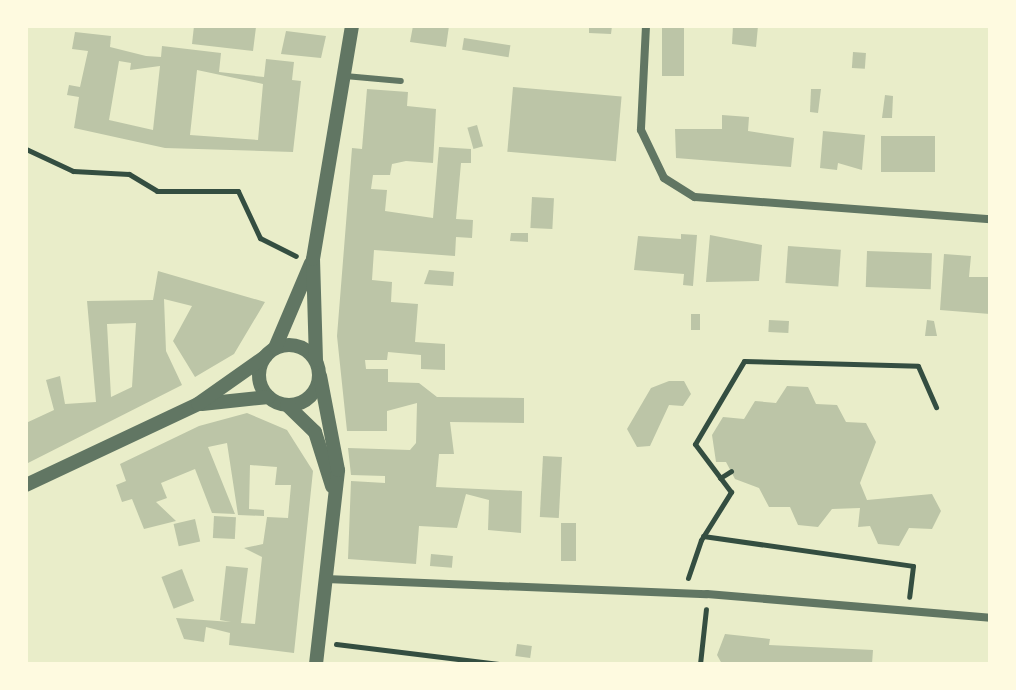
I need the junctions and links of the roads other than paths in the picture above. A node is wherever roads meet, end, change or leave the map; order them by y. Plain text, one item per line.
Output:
1 (352, 26) edge
2 (646, 26) edge
3 (342, 75) junction
4 (401, 81) dead end
5 (990, 219) edge
6 (313, 259) junction
7 (270, 352) junction
8 (316, 360) junction
9 (320, 376) junction
10 (269, 397) junction
11 (198, 404) junction
12 (287, 405) junction
13 (26, 485) edge
14 (333, 492) junction
15 (326, 579) junction
16 (990, 618) edge
17 (316, 664) edge

1 - 3 street
2 - 5 street
3 - 4 lane
3 - 6 street
6 - 7 street
6 - 8 street
7 - 8 street
7 - 10 street
7 - 11 street
8 - 9 street
9 - 12 street
9 - 14 street
10 - 11 street
10 - 12 street
11 - 13 street
12 - 14 street
14 - 15 street
15 - 16 street
15 - 17 street

